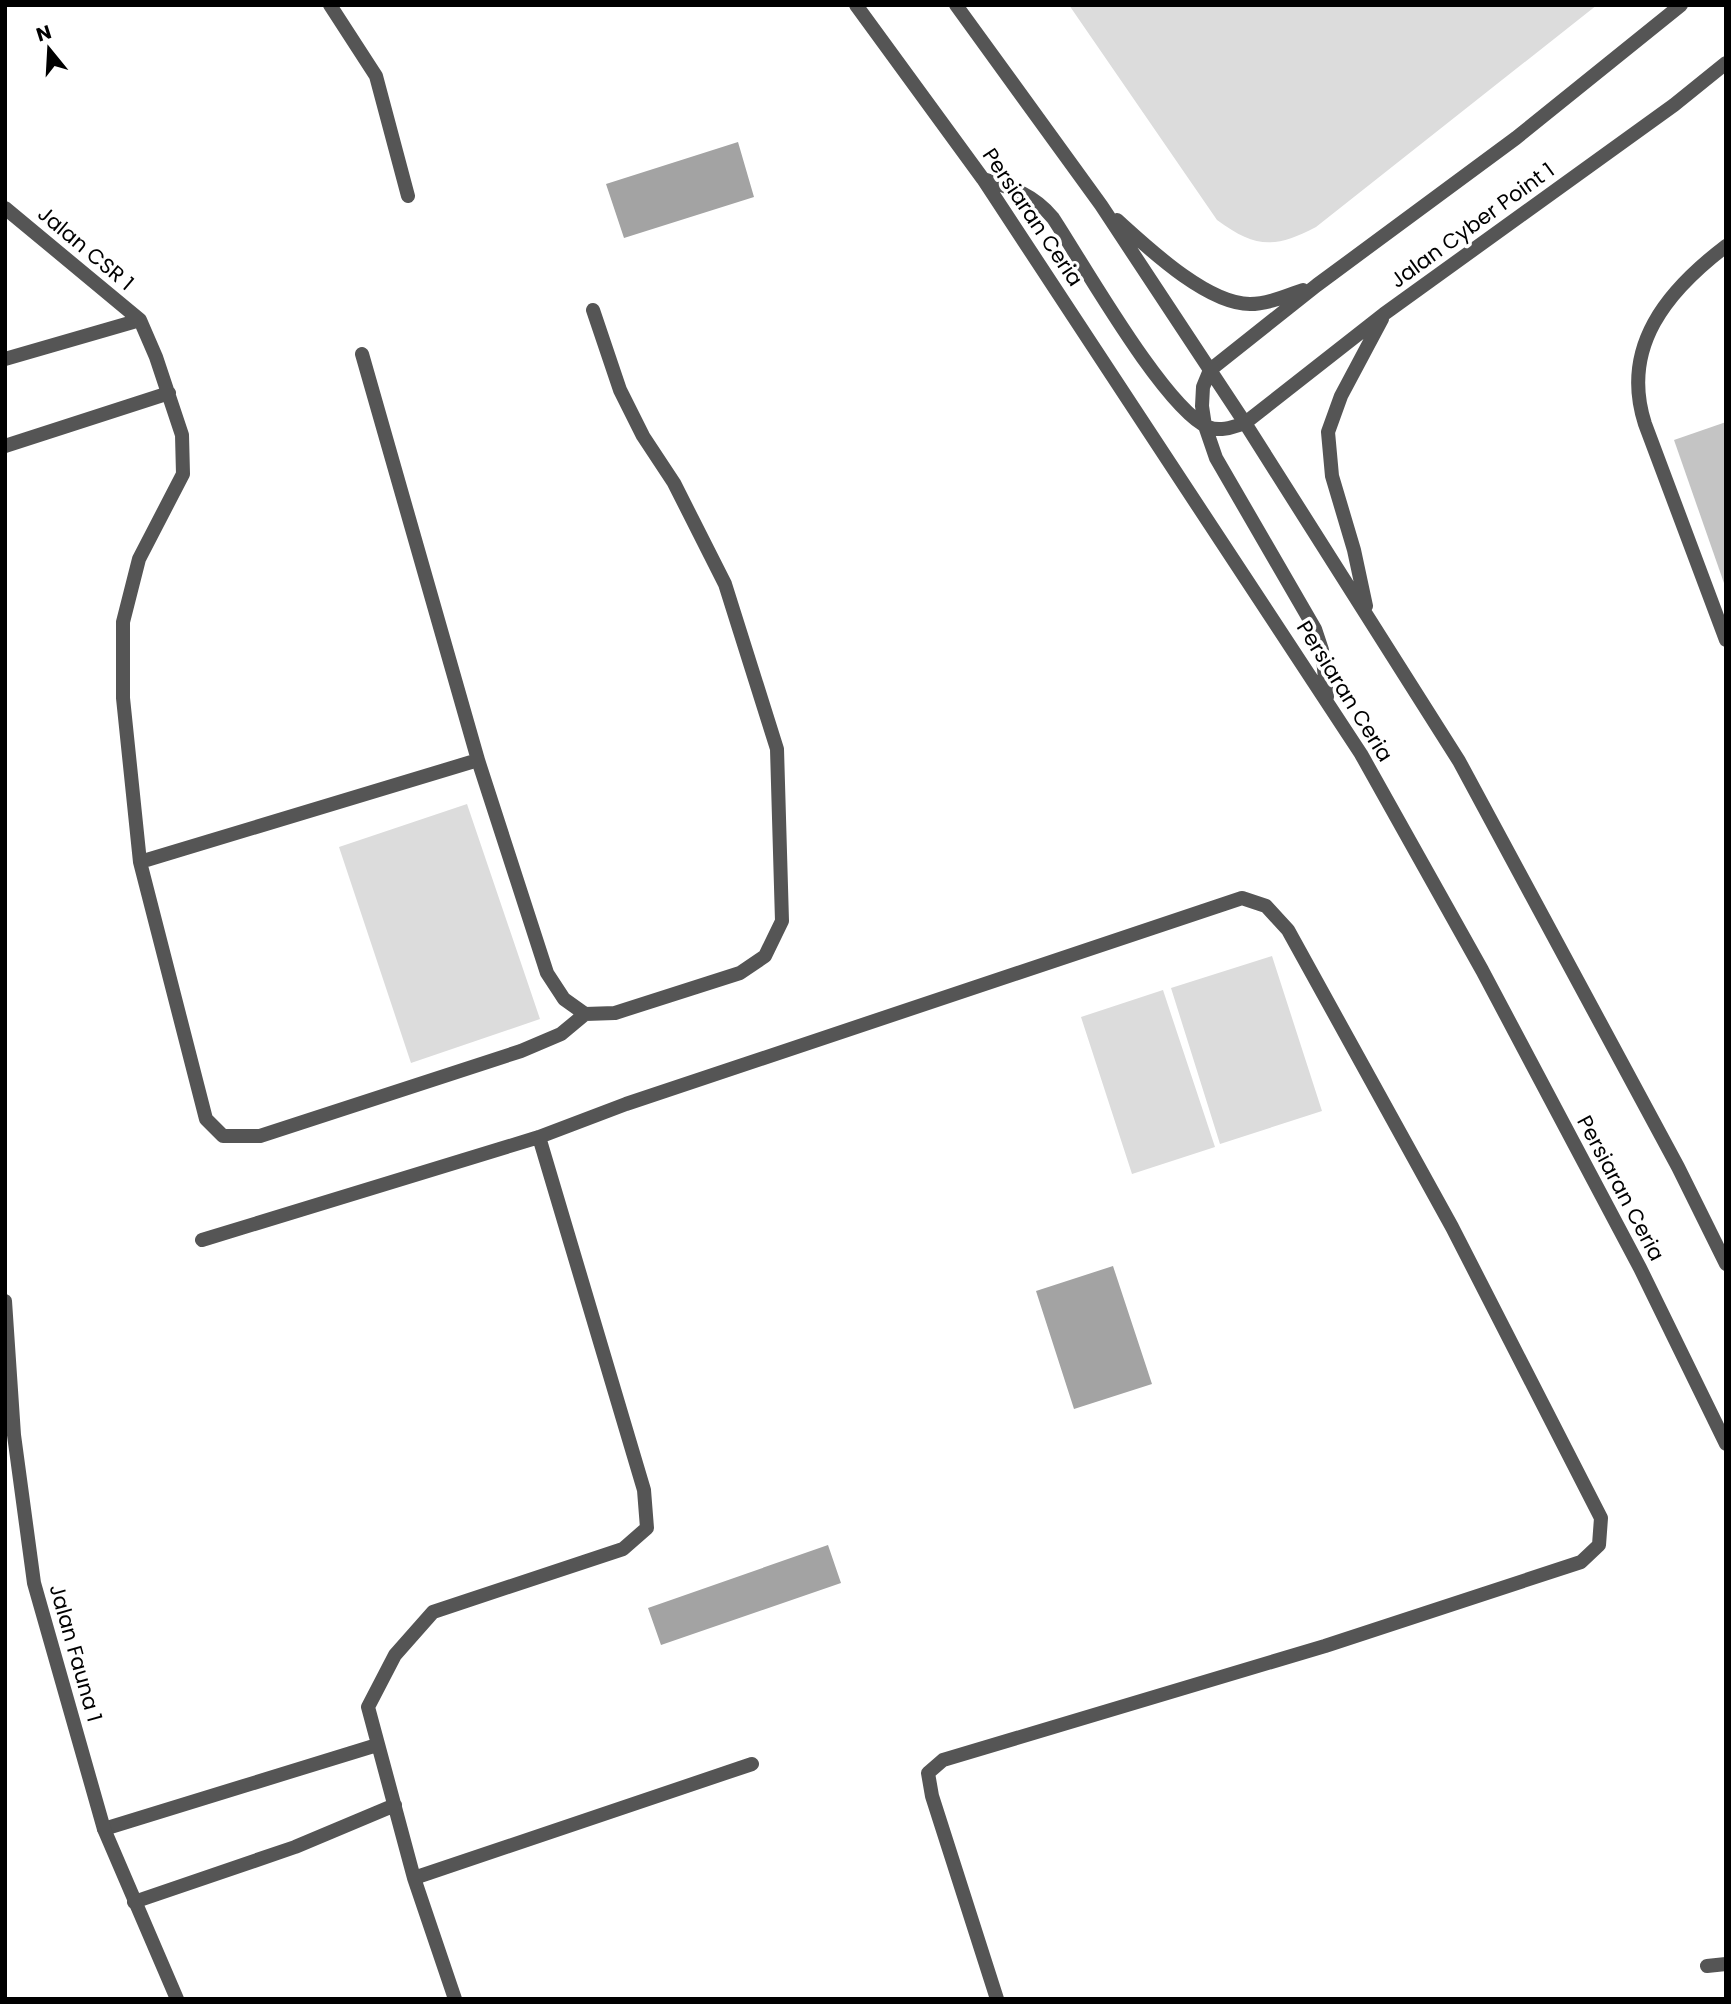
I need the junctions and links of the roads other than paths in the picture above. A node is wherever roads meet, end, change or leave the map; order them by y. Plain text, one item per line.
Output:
1 (330, 5) edge
2 (856, 5) edge
3 (956, 5) edge
4 (1681, 5) edge
5 (1726, 63) edge
6 (983, 179) junction
7 (408, 196) dead end
8 (1101, 205) junction
9 (5, 208) edge
10 (1726, 246) edge
11 (1317, 285) junction
12 (593, 310) dead end
13 (1384, 314) junction
14 (140, 320) junction
15 (362, 354) dead end
16 (5, 359) edge
17 (1210, 370) junction
18 (169, 393) junction
19 (1245, 423) junction
20 (1205, 426) junction
21 (5, 446) edge
22 (1368, 615) junction
23 (1726, 640) edge
24 (1327, 700) junction
25 (478, 760) junction
26 (140, 862) junction
27 (585, 1014) junction
28 (540, 1137) junction
29 (202, 1240) dead end
30 (1726, 1264) edge
31 (5, 1301) edge
32 (1726, 1444) edge
33 (377, 1745) junction
34 (752, 1764) dead end
35 (395, 1805) junction
36 (104, 1829) junction
37 (414, 1878) junction
38 (134, 1902) junction
39 (1726, 1964) edge
40 (1707, 1966) dead end
41 (177, 1999) edge
42 (455, 1999) edge
43 (997, 1999) edge

1 - 7 street
2 - 6 street, Persiaran Ceria
3 - 8 street
4 - 11 street, Jalan Cyber Point 1
5 - 13 street, Jalan Cyber Point 1
6 - 20 street
6 - 24 street, Persiaran Ceria
8 - 11 street
8 - 17 street
9 - 14 street, Jalan CSR 1
10 - 23 street
11 - 17 street, Jalan Cyber Point 1
12 - 27 street
13 - 19 street, Jalan Cyber Point 1
13 - 22 street
14 - 16 street
14 - 18 street
15 - 25 street
17 - 19 street
17 - 20 street
18 - 21 street
18 - 26 street
19 - 20 street
19 - 22 street
20 - 24 street
22 - 30 street
24 - 32 street, Persiaran Ceria
25 - 26 street
25 - 27 street
26 - 27 street
28 - 29 street
28 - 33 street
28 - 43 street
31 - 36 street, Jalan Fauna 1
33 - 35 street
33 - 36 street
34 - 37 street
35 - 37 street
35 - 38 street
36 - 38 street, Jalan Fauna 1
37 - 42 street
38 - 41 street, Jalan Fauna 1
39 - 40 street

